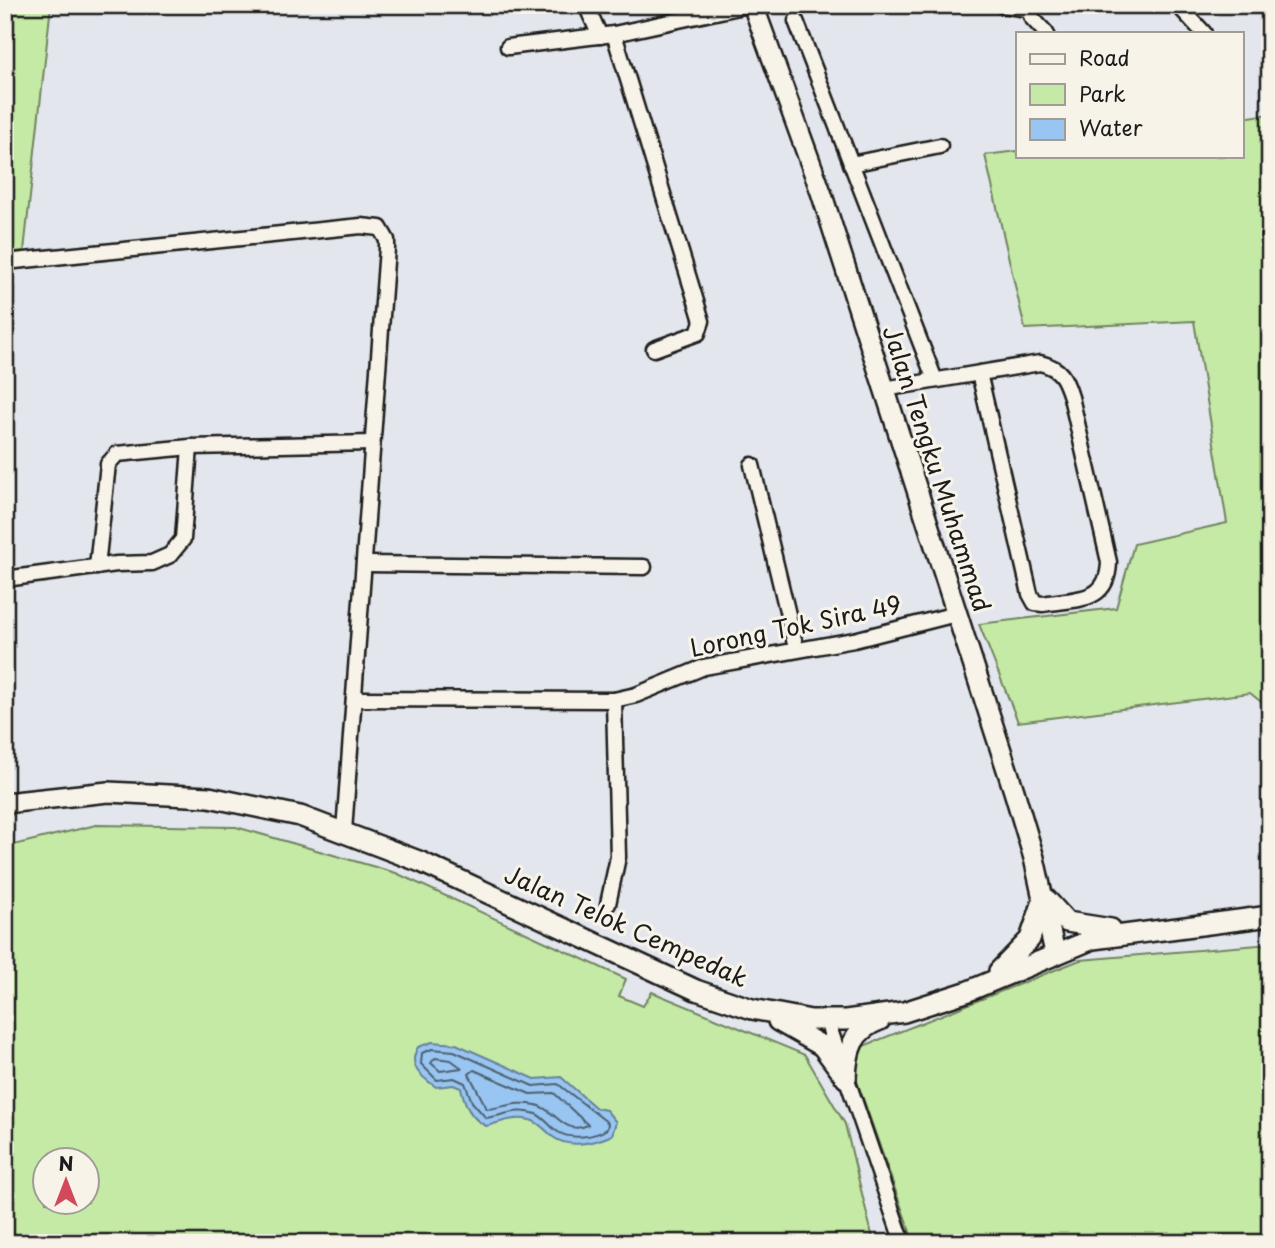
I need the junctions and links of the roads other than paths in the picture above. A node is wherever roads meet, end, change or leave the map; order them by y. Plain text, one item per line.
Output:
1 (586, 5) edge
2 (750, 5) edge
3 (1001, 5) edge
4 (1178, 5) edge
5 (1027, 7) edge
6 (796, 21) dead end
7 (1045, 32) edge
8 (1203, 32) edge
9 (607, 35) junction
10 (508, 47) dead end
11 (940, 146) dead end
12 (851, 164) junction
13 (11, 261) edge
14 (654, 349) dead end
15 (979, 373) junction
16 (935, 380) junction
17 (884, 389) junction
18 (372, 443) junction
19 (190, 447) junction
20 (752, 465) dead end
21 (366, 565) junction
22 (97, 567) junction
23 (644, 567) dead end
24 (5, 579) edge
25 (956, 614) junction
26 (796, 649) junction
27 (356, 699) junction
28 (614, 700) junction
29 (5, 803) edge
30 (344, 831) junction
31 (1044, 896) junction
32 (608, 904) dead end
33 (1270, 916) edge
34 (1149, 931) junction
35 (1055, 953) junction
36 (966, 992) junction
37 (752, 1009) junction
38 (904, 1012) junction
39 (827, 1021) junction
40 (846, 1079) junction
41 (903, 1243) edge

1 - 9 street
2 - 9 street
2 - 17 main road, Jalan Tengku Muhammad
3 - 5 street
4 - 8 street
5 - 7 street
6 - 12 street
9 - 10 street
9 - 14 street
11 - 12 street
12 - 16 street
13 - 18 street
15 - 15 street
15 - 16 street
16 - 17 street
17 - 25 main road, Jalan Tengku Muhammad
18 - 19 street
18 - 21 street
19 - 22 street
19 - 22 street
20 - 26 street
21 - 23 street
21 - 27 street
22 - 24 street
25 - 26 street, Lorong Tok Sira 49
25 - 31 main road, Jalan Tengku Muhammad
26 - 28 street, Lorong Tok Sira 49
27 - 28 street, Lorong Tok Sira 49
27 - 30 street
28 - 32 street
29 - 30 main road, Jalan Telok Cempedak
30 - 37 main road, Jalan Telok Cempedak
31 - 34 main road
31 - 35 main road, Jalan Tengku Muhammad
31 - 36 main road
33 - 34 main road, Jalan Telok Cempedak
34 - 35 main road, Jalan Telok Cempedak
35 - 36 main road, Jalan Telok Cempedak
36 - 38 main road, Jalan Telok Cempedak
37 - 39 main road, Jalan Telok Cempedak
37 - 40 main road
38 - 39 main road, Jalan Telok Cempedak
38 - 40 main road
39 - 40 street
40 - 41 street

